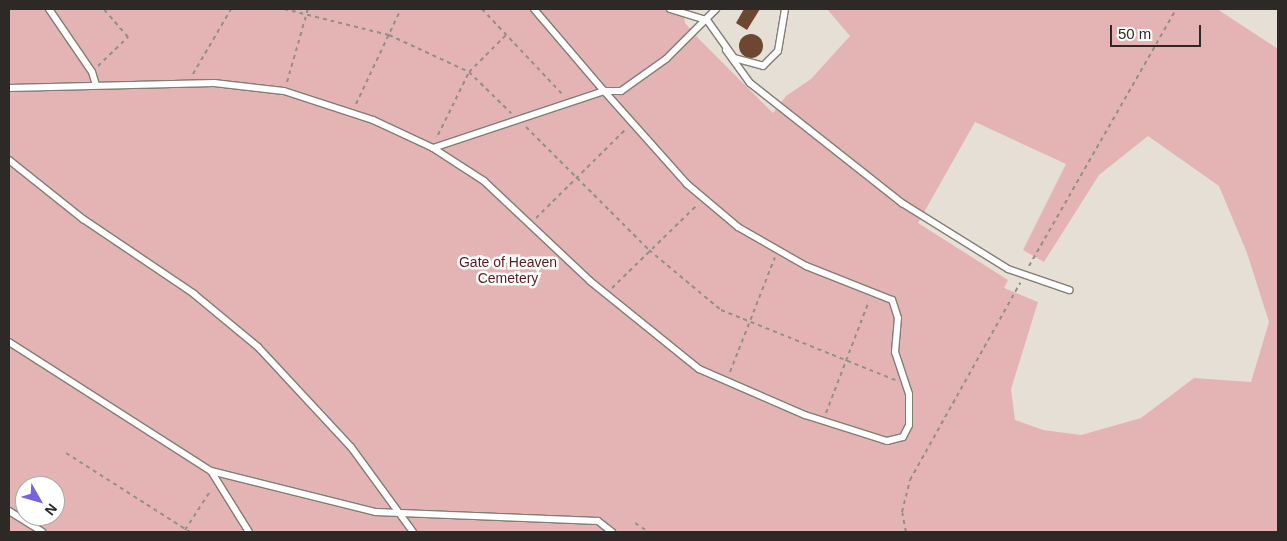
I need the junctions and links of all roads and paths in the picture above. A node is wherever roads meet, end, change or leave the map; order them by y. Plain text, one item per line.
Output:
1 (49, 9) edge
2 (104, 9) edge
3 (231, 9) edge
4 (284, 9) edge
5 (308, 9) edge
6 (400, 9) edge
7 (482, 9) edge
8 (534, 9) edge
9 (670, 9) edge
10 (716, 9) edge
11 (785, 9) edge
12 (307, 13) junction
13 (707, 20) junction
14 (508, 34) junction
15 (389, 35) junction
16 (726, 50) junction
17 (92, 72) junction
18 (469, 72) junction
19 (188, 82) junction
20 (96, 85) junction
21 (9, 88) edge
22 (284, 91) junction
23 (604, 91) junction
24 (569, 103) junction
25 (352, 112) junction
26 (518, 119) junction
27 (634, 121) junction
28 (432, 148) junction
29 (9, 160) edge
30 (576, 178) junction
31 (703, 199) junction
32 (530, 223) junction
33 (649, 250) junction
34 (777, 250) junction
35 (1069, 290) dead end
36 (873, 292) junction
37 (606, 294) junction
38 (748, 321) junction
39 (9, 342) edge
40 (846, 361) junction
41 (726, 382) junction
42 (907, 385) junction
43 (823, 421) junction
44 (66, 454) dead end
45 (211, 471) junction
46 (217, 480) junction
47 (9, 511) edge
48 (399, 512) junction
49 (635, 523) dead end
50 (185, 530) junction
51 (42, 532) edge
52 (190, 532) edge
53 (249, 532) edge
54 (413, 532) edge
55 (612, 532) edge
56 (648, 532) edge

1 - 17 lane
2 - 17 path
3 - 19 path
4 - 12 path
5 - 12 path
6 - 15 path
7 - 14 path
8 - 23 lane
9 - 13 lane
10 - 13 lane
11 - 16 lane
12 - 15 path
12 - 22 path
13 - 16 lane
13 - 23 lane
14 - 18 path
14 - 24 path
15 - 18 path
15 - 25 path
16 - 35 lane
17 - 20 lane
18 - 26 path
18 - 28 path
19 - 20 lane
19 - 22 lane
20 - 21 lane
22 - 25 lane
23 - 24 lane
23 - 27 lane
24 - 26 lane
25 - 28 lane
26 - 28 lane
26 - 30 path
27 - 30 path
27 - 31 lane
28 - 32 lane
29 - 48 lane
30 - 32 path
30 - 33 path
31 - 33 path
31 - 34 lane
32 - 37 lane
33 - 37 path
33 - 38 path
34 - 36 lane
34 - 38 path
36 - 40 path
36 - 42 lane
37 - 41 lane
38 - 40 path
38 - 41 path
39 - 45 lane
40 - 42 path
40 - 43 path
41 - 43 lane
42 - 43 lane
44 - 50 path
45 - 46 lane
45 - 48 lane
46 - 50 path
46 - 53 lane
47 - 51 lane
48 - 54 lane
48 - 55 lane
49 - 56 path
50 - 52 path

